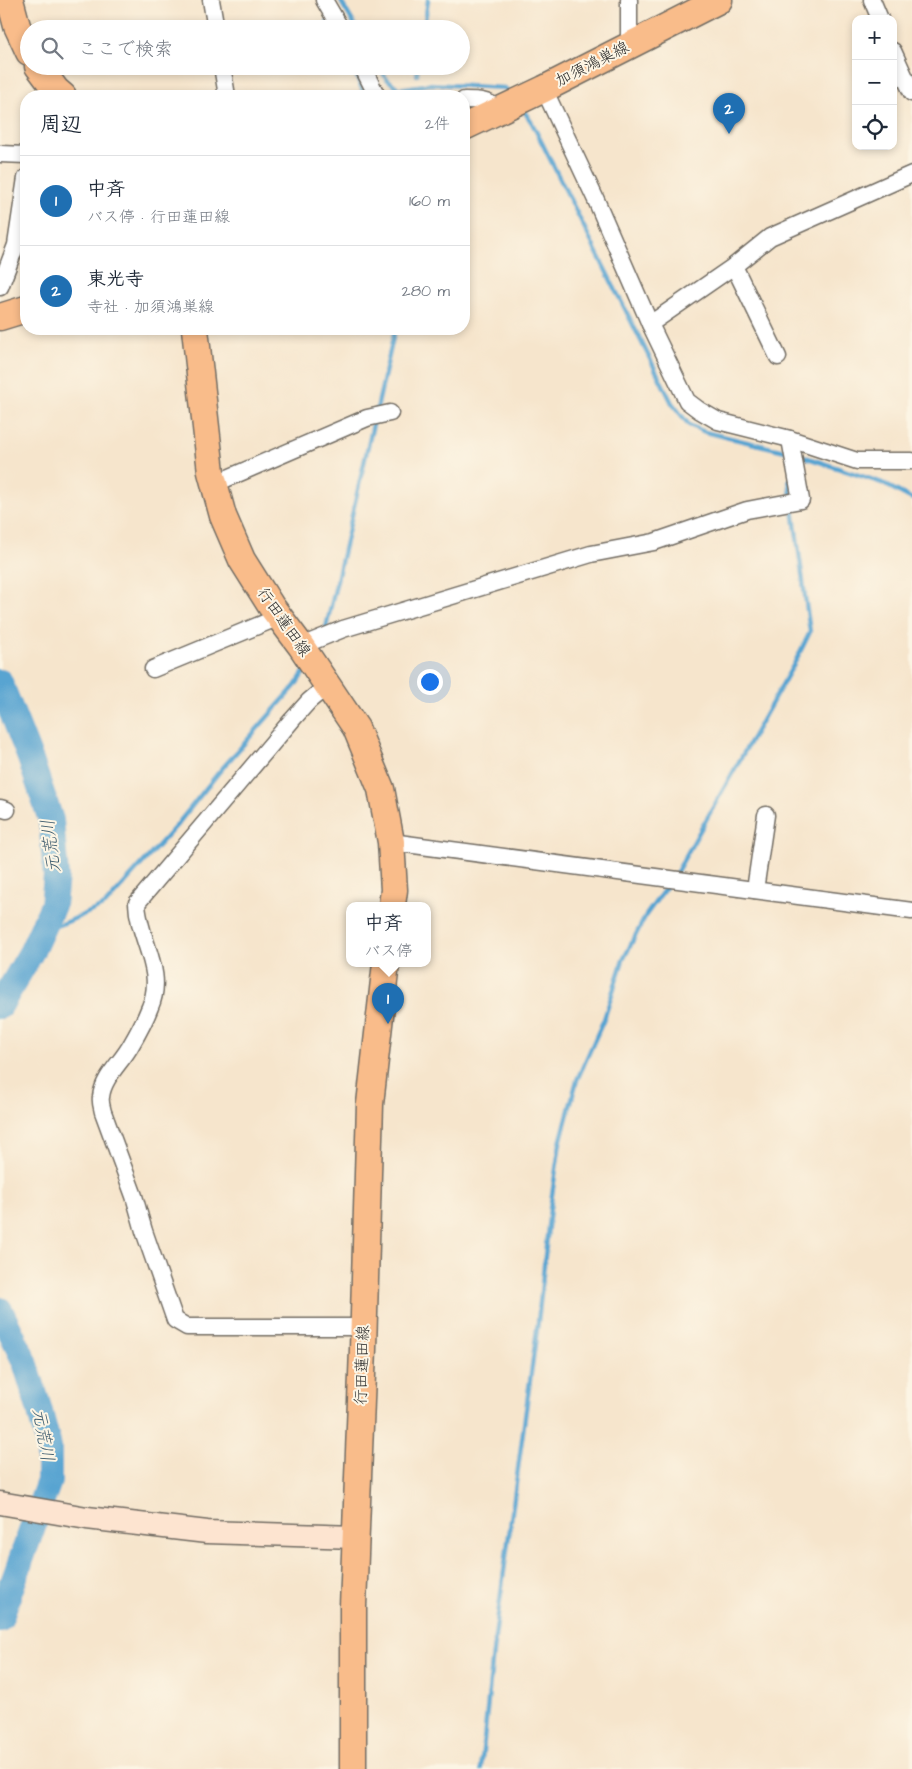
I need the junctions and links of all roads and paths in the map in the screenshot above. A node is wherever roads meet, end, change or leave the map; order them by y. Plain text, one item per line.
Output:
1 (10, 0) edge
2 (211, 0) edge
3 (324, 0) edge
4 (629, 0) edge
5 (719, 0) edge
6 (872, 0) edge
7 (878, 15) edge
8 (214, 20) edge
9 (335, 20) edge
10 (20, 32) edge
11 (629, 46) junction
12 (897, 58) edge
13 (45, 75) edge
14 (224, 75) edge
15 (366, 75) edge
16 (908, 76) edge
17 (544, 89) junction
18 (56, 90) edge
19 (226, 90) edge
20 (374, 90) edge
21 (912, 94) edge
22 (470, 100) edge
23 (500, 110) junction
24 (470, 123) edge
25 (0, 154) edge
26 (20, 155) edge
27 (912, 174) edge
28 (20, 218) edge
29 (734, 266) junction
30 (0, 287) edge
31 (20, 311) edge
32 (0, 317) edge
33 (650, 324) junction
34 (197, 335) edge
35 (778, 357) dead end
36 (390, 413) dead end
37 (790, 439) junction
38 (912, 461) edge
39 (214, 484) junction
40 (279, 617) junction
41 (302, 646) junction
42 (153, 669) dead end
43 (328, 685) junction
44 (766, 815) dead end
45 (391, 842) junction
46 (755, 890) junction
47 (392, 902) edge
48 (912, 910) edge
49 (386, 967) edge
50 (363, 1327) junction
51 (3, 1504) edge
52 (355, 1537) junction
53 (353, 1769) edge

1 - 10 main road
2 - 8 street
3 - 9 street
4 - 11 street
5 - 11 main road, 加須鴻巣線
6 - 7 street
11 - 17 main road, 加須鴻巣線
12 - 16 street
13 - 18 main road
14 - 19 street
15 - 20 street
16 - 21 street
17 - 23 main road, 加須鴻巣線
17 - 33 street
22 - 23 street
23 - 24 main road, 加須鴻巣線
25 - 26 street
27 - 29 street
28 - 30 street
29 - 33 street
29 - 35 street
31 - 32 main road
33 - 37 street
34 - 39 main road, 行田蓮田線
36 - 39 street
37 - 38 street
37 - 41 street
39 - 40 main road, 行田蓮田線
40 - 41 main road, 行田蓮田線
40 - 42 street
41 - 43 main road, 行田蓮田線
43 - 45 main road, 行田蓮田線
43 - 50 street
44 - 46 street
45 - 46 street
45 - 47 main road, 行田蓮田線
46 - 48 street
49 - 50 main road, 行田蓮田線
50 - 52 main road, 行田蓮田線
51 - 52 street
52 - 53 main road, 行田蓮田線

